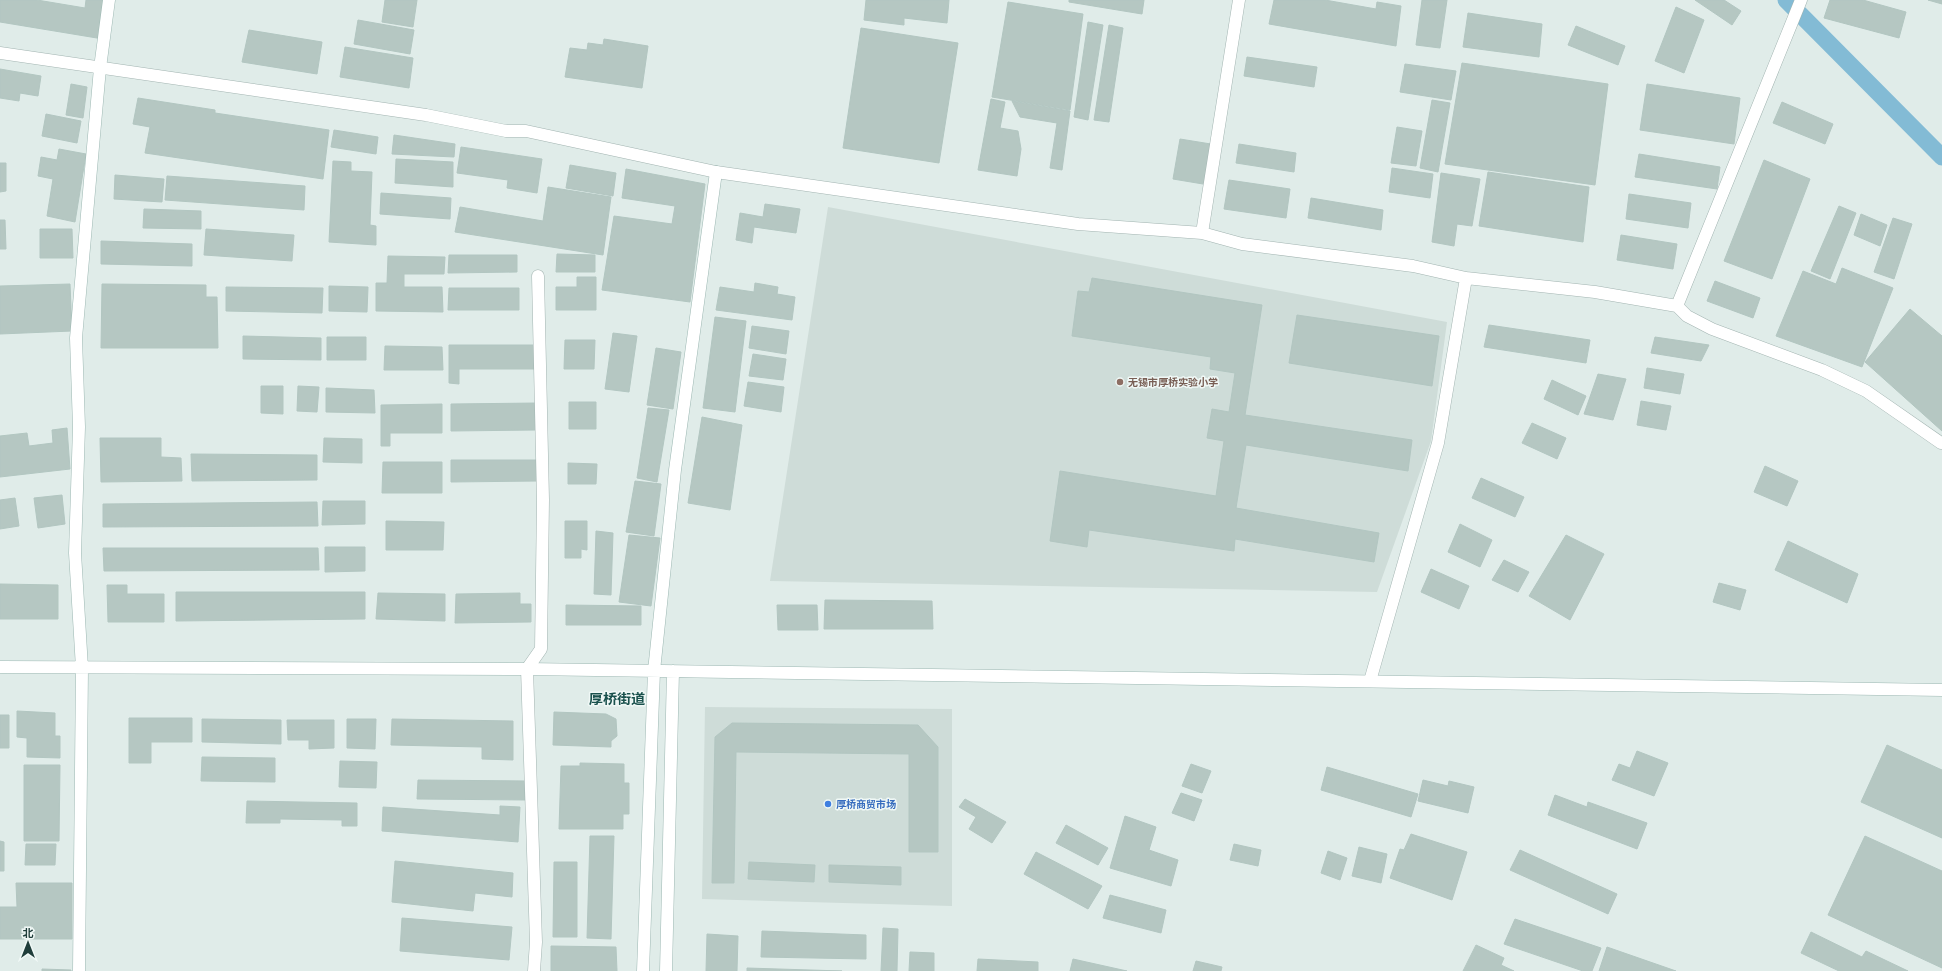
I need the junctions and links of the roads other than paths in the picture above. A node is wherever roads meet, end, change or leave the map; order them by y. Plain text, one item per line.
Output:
1 (109, 0) edge
2 (1240, 0) edge
3 (1801, 0) edge
4 (0, 53) edge
5 (100, 68) junction
6 (716, 172) junction
7 (1202, 233) junction
8 (538, 276) dead end
9 (1466, 278) junction
10 (1677, 306) junction
11 (1941, 443) edge
12 (0, 667) edge
13 (82, 668) junction
14 (527, 669) junction
15 (654, 670) junction
16 (673, 671) junction
17 (1370, 681) junction
18 (1942, 690) edge
19 (79, 971) edge
20 (534, 971) edge
21 (643, 971) edge
22 (666, 971) edge

1 - 5 street
2 - 7 street
3 - 10 street
4 - 5 street
5 - 6 street
5 - 13 street
6 - 7 street
6 - 15 street
7 - 9 street
8 - 14 street
9 - 10 street
9 - 17 street
10 - 11 street
12 - 13 street
13 - 14 street
13 - 19 street
14 - 15 street
14 - 20 street
15 - 16 street
15 - 21 street
16 - 17 street
16 - 22 street
17 - 18 street

